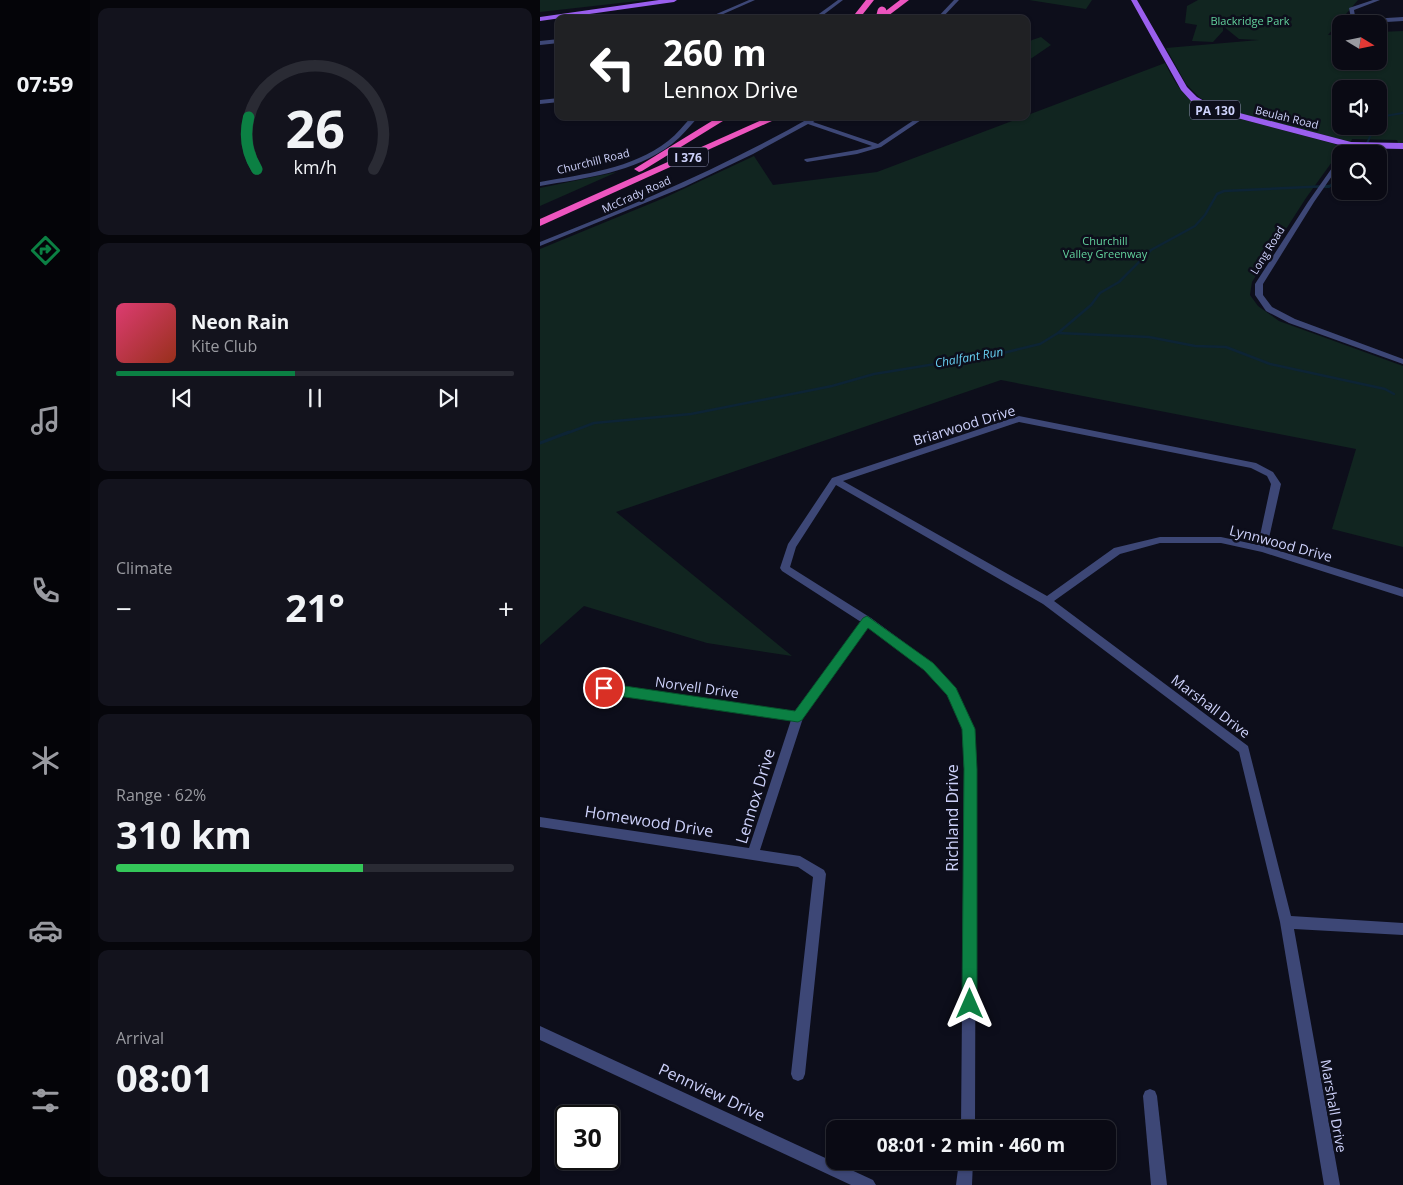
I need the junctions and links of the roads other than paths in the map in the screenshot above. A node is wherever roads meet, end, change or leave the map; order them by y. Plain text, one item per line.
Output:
1 (674, 0) edge
2 (753, 0) edge
3 (841, 0) edge
4 (870, 0) edge
5 (884, 0) edge
6 (905, 0) edge
7 (957, 0) edge
8 (1134, 0) edge
9 (1378, 0) edge
10 (568, 15) edge
11 (717, 15) edge
12 (820, 15) edge
13 (858, 15) edge
14 (880, 15) edge
15 (882, 15) edge
16 (942, 15) edge
17 (555, 17) edge
18 (540, 19) edge
19 (1403, 20) edge
20 (555, 41) edge
21 (540, 43) edge
22 (555, 100) edge
23 (540, 102) edge
24 (692, 120) edge
25 (711, 120) edge
26 (721, 120) edge
27 (730, 120) edge
28 (770, 120) edge
29 (811, 120) edge
30 (918, 120) edge
31 (808, 122) junction
32 (1354, 145) edge
33 (880, 146) junction
34 (1403, 146) edge
35 (679, 147) junction
36 (1387, 147) edge
37 (807, 160) dead end
38 (1332, 172) edge
39 (540, 184) edge
40 (596, 198) junction
41 (540, 216) edge
42 (540, 223) edge
43 (540, 244) edge
44 (1403, 362) edge
45 (835, 480) junction
46 (1262, 549) junction
47 (1403, 593) edge
48 (1047, 601) junction
49 (867, 621) junction
50 (594, 682) dead end
51 (798, 716) junction
52 (540, 822) edge
53 (753, 854) junction
54 (1286, 922) junction
55 (1403, 929) edge
56 (540, 1032) edge
57 (798, 1074) dead end
58 (1150, 1096) dead end
59 (969, 1120) edge
60 (965, 1170) edge
61 (868, 1185) edge
62 (964, 1185) edge
63 (1159, 1185) edge
64 (1332, 1185) edge

1 - 10 main road
2 - 11 street
3 - 12 street
4 - 13 highway
5 - 14 highway
6 - 15 highway
7 - 16 street
8 - 32 main road, Beulah Road / PA 130
9 - 19 street
17 - 18 main road
20 - 21 street
22 - 23 street
24 - 39 street, Churchill Road
25 - 35 highway
26 - 35 highway, I 376
27 - 40 highway
28 - 40 highway, I 376
29 - 31 street, McCrady Road
30 - 33 street
31 - 33 street
31 - 43 street, McCrady Road
33 - 37 street
34 - 36 main road, Beulah Road / PA 130
35 - 41 highway, I 376
38 - 44 street, Long Road
40 - 42 highway, I 376
45 - 46 street, Briarwood Drive
45 - 48 street, Marshall Drive
45 - 49 street, Richland Drive
46 - 47 street, Lynnwood Drive
46 - 48 street, Lynnwood Drive
48 - 54 street, Marshall Drive
49 - 51 street, Lennox Drive
49 - 59 street, Richland Drive
50 - 51 street, Norvell Drive
51 - 53 street, Lennox Drive
52 - 53 street, Homewood Drive
53 - 57 street, Lennox Drive
54 - 55 street
54 - 64 street, Marshall Drive
56 - 61 street, Pennview Drive
58 - 63 street
60 - 62 street

